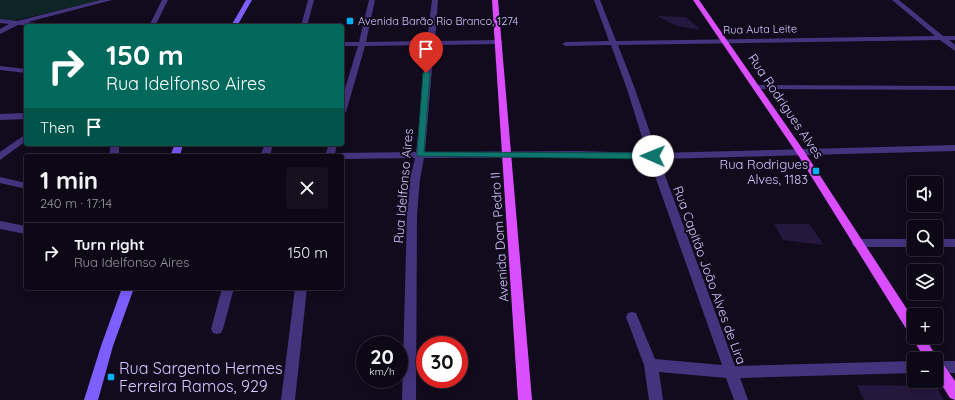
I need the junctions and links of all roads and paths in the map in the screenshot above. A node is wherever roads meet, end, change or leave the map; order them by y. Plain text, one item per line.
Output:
1 (109, 0) edge
2 (165, 0) edge
3 (249, 0) edge
4 (311, 0) edge
5 (372, 0) edge
6 (435, 0) edge
7 (495, 0) edge
8 (597, 0) edge
9 (696, 0) edge
10 (895, 0) edge
11 (0, 21) edge
12 (16, 23) junction
13 (26, 24) edge
14 (153, 24) edge
15 (235, 24) edge
16 (305, 24) edge
17 (0, 32) edge
18 (942, 38) junction
19 (955, 38) edge
20 (723, 41) junction
21 (499, 42) junction
22 (613, 43) junction
23 (344, 44) edge
24 (362, 44) junction
25 (431, 44) junction
26 (566, 44) dead end
27 (955, 49) edge
28 (0, 68) edge
29 (24, 71) edge
30 (756, 87) junction
31 (955, 88) edge
32 (344, 105) edge
33 (24, 116) edge
34 (0, 117) edge
35 (24, 139) edge
36 (955, 148) edge
37 (801, 153) junction
38 (420, 154) junction
39 (506, 155) junction
40 (344, 156) edge
41 (653, 156) junction
42 (0, 157) edge
43 (0, 180) edge
44 (24, 186) edge
45 (0, 225) edge
46 (24, 230) edge
47 (857, 243) junction
48 (907, 243) edge
49 (943, 243) edge
50 (955, 243) edge
51 (127, 290) edge
52 (227, 290) edge
53 (301, 290) edge
54 (632, 317) dead end
55 (907, 320) edge
56 (217, 329) dead end
57 (651, 365) junction
58 (943, 365) edge
59 (907, 367) edge
60 (955, 367) edge
61 (731, 372) junction
62 (943, 376) edge
63 (955, 393) edge
64 (91, 400) edge
65 (288, 400) edge
66 (409, 400) edge
67 (525, 400) edge
68 (656, 400) edge
69 (741, 400) edge

1 - 12 street
2 - 14 street
3 - 15 main road
4 - 16 street
5 - 24 street
6 - 25 street, Rua Idelfonso Aires
7 - 21 main road, Avenida Dom Pedro II
8 - 22 street, Rua Capitão João Alves de Lira
9 - 20 main road, Rua Rodrigues Alves
10 - 18 street
11 - 12 street
12 - 13 street
12 - 17 street
18 - 19 street, Rua Auta Leite
18 - 20 street, Rua Auta Leite
18 - 27 street
20 - 22 street, Rua Auta Leite
20 - 30 main road, Rua Rodrigues Alves
21 - 25 street
21 - 39 main road, Avenida Dom Pedro II
22 - 26 street, Rua Auta Leite
22 - 41 street, Rua Capitão João Alves de Lira
23 - 24 street
24 - 25 street
24 - 32 street
25 - 38 street, Rua Idelfonso Aires
28 - 29 street
30 - 31 street
30 - 37 main road, Rua Rodrigues Alves
33 - 34 street
35 - 42 street
36 - 37 street
37 - 41 street
37 - 47 main road, Rua Rodrigues Alves
38 - 39 street
38 - 40 street
38 - 66 street, Rua Idelfonso Aires
39 - 41 street
39 - 67 main road, Avenida Dom Pedro II
41 - 61 street, Rua Capitão João Alves de Lira
43 - 44 street
45 - 46 street
47 - 48 street
47 - 55 main road, Rua Rodrigues Alves
49 - 50 street
51 - 64 main road
52 - 56 street
53 - 65 street
54 - 57 street
57 - 61 street
57 - 68 street
58 - 60 street
59 - 61 street
61 - 69 street, Rua Capitão João Alves de Lira
62 - 63 main road

